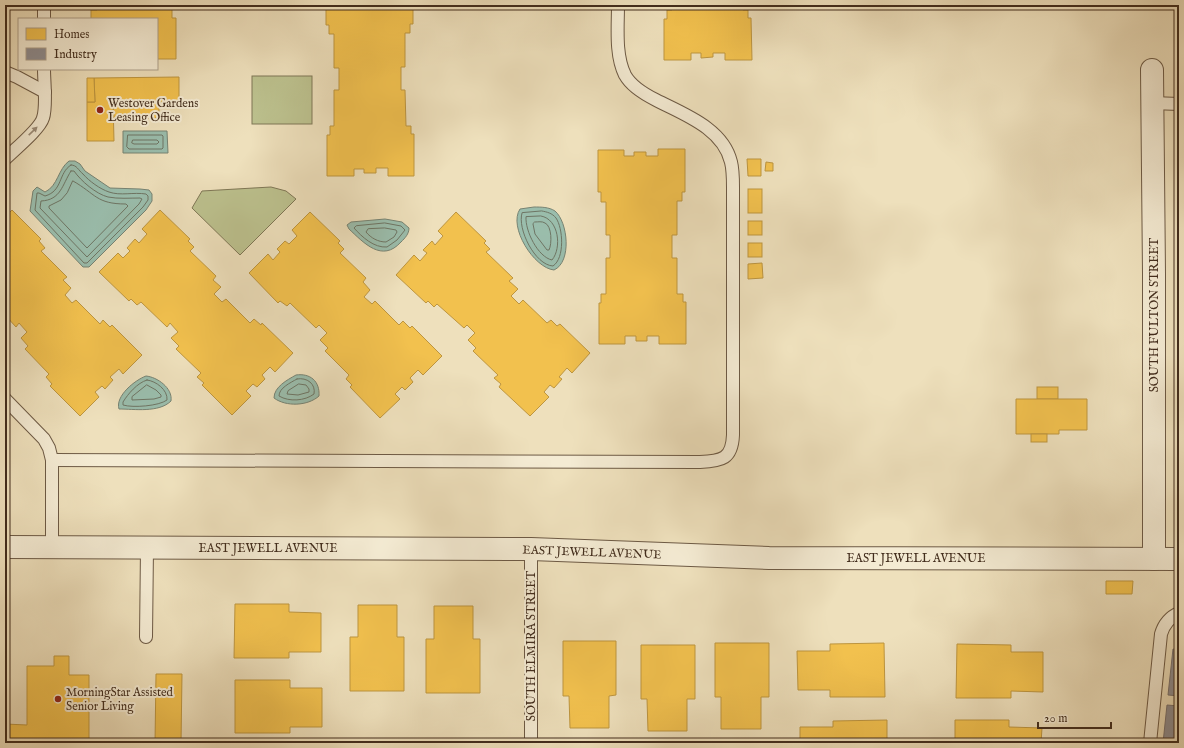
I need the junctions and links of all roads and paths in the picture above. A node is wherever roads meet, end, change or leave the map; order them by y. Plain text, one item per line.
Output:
1 (44, 5) edge
2 (618, 5) edge
3 (44, 18) edge
4 (44, 70) edge
5 (1152, 70) dead end
6 (5, 72) edge
7 (45, 92) junction
8 (1152, 103) junction
9 (1179, 104) edge
10 (5, 159) edge
11 (5, 399) edge
12 (52, 460) junction
13 (5, 547) edge
14 (52, 548) junction
15 (147, 548) junction
16 (531, 549) junction
17 (1154, 559) junction
18 (1179, 559) edge
19 (1179, 613) edge
20 (146, 637) dead end
21 (531, 743) edge
22 (1150, 743) edge

1 - 3 lane
2 - 12 lane
4 - 7 lane
5 - 8 street, SOUTH FULTON STREET
6 - 7 lane
10 -> 7 lane
8 - 9 lane
8 - 17 street, SOUTH FULTON STREET
11 - 12 lane
12 - 14 lane
13 - 14 street, EAST JEWELL AVENUE
14 - 15 street, EAST JEWELL AVENUE
15 - 16 street, EAST JEWELL AVENUE
15 - 20 lane
16 - 17 street, EAST JEWELL AVENUE
16 - 21 lane, SOUTH ELMIRA STREET
17 - 18 street, EAST JEWELL AVENUE
19 - 22 lane

